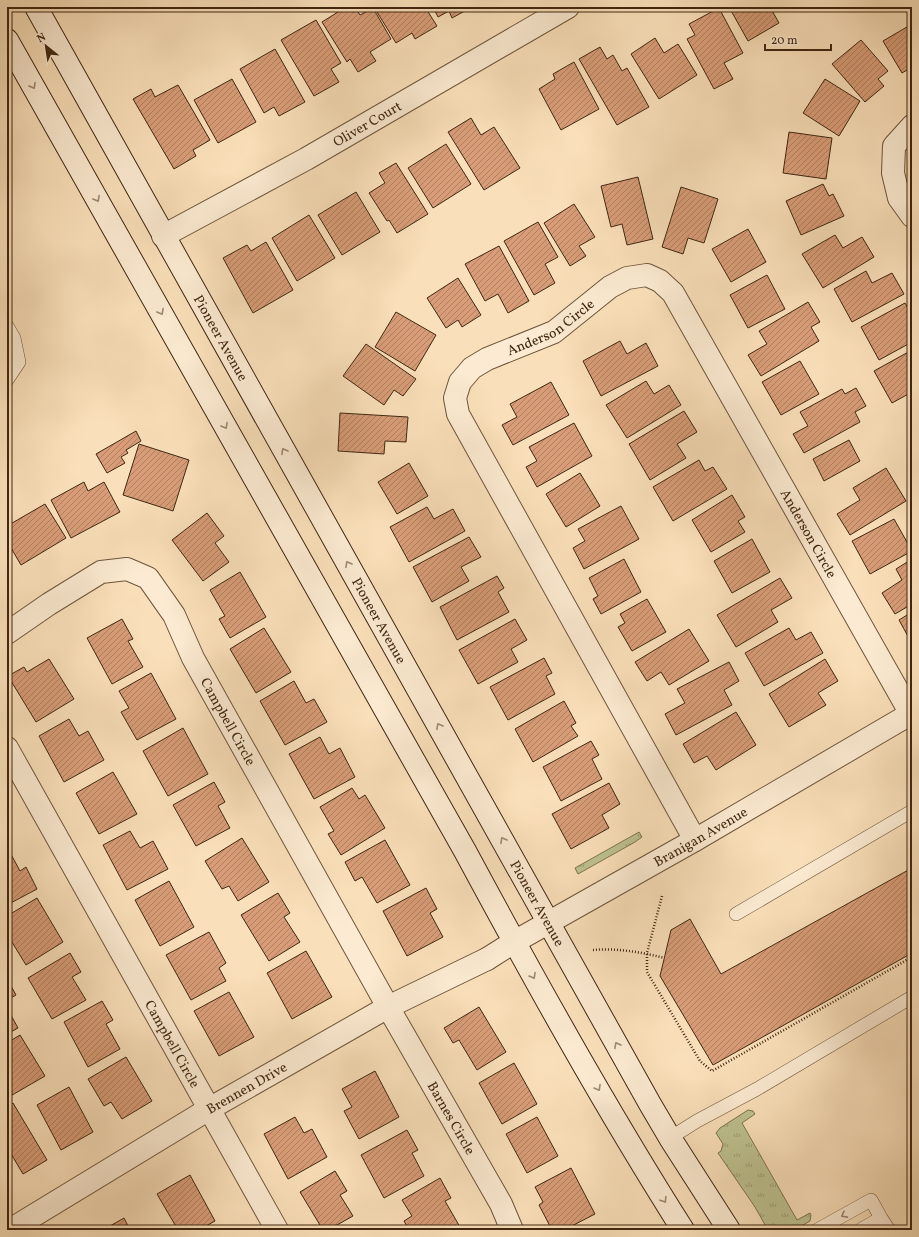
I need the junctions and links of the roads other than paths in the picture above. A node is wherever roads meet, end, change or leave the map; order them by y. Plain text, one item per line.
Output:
1 (36, 7) edge
2 (568, 7) edge
3 (7, 40) edge
4 (912, 126) edge
5 (912, 216) edge
6 (163, 236) junction
7 (7, 326) edge
8 (7, 380) edge
9 (7, 633) edge
10 (912, 714) edge
11 (7, 748) edge
12 (912, 811) edge
13 (695, 840) junction
14 (736, 914) dead end
15 (548, 923) junction
16 (514, 942) junction
17 (487, 959) joint
18 (912, 997) edge
19 (388, 1007) junction
20 (208, 1109) junction
21 (670, 1138) junction
22 (881, 1218) junction
23 (10, 1227) edge
24 (277, 1230) edge
25 (512, 1230) edge
26 (683, 1230) edge
27 (729, 1230) edge
28 (817, 1230) edge
29 (860, 1230) edge
30 (889, 1230) edge

1 - 6 street, Pioneer Avenue
2 - 6 street, Oliver Court
3 -> 16 street
4 - 5 street
15 -> 6 street, Pioneer Avenue
7 - 8 lane
9 - 19 street, Campbell Circle
10 - 13 street, Branigan Avenue
10 - 13 street, Anderson Circle
11 - 20 street, Campbell Circle
12 - 14 lane
13 - 15 street, Branigan Avenue
15 - 16 street, Branigan Avenue
21 -> 15 street, Pioneer Avenue
16 - 17 street, Branigan Avenue
16 -> 26 street
17 - 19 street, Brennen Drive
18 - 21 lane
19 - 20 street, Brennen Drive
19 - 25 street, Barnes Circle
20 - 23 street, Brennen Drive
20 - 24 street
21 - 27 street, Pioneer Avenue
22 -> 28 lane
22 - 29 lane
22 - 30 lane

